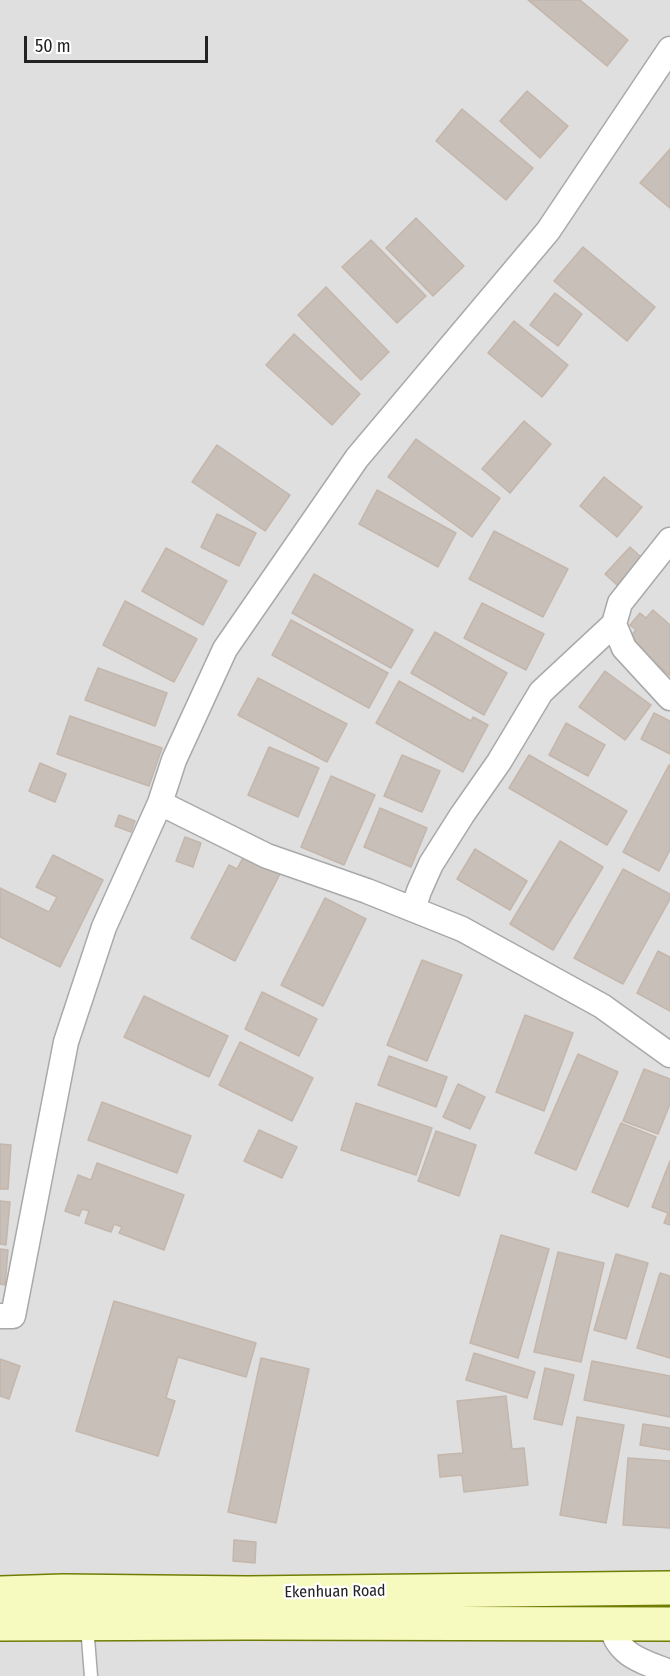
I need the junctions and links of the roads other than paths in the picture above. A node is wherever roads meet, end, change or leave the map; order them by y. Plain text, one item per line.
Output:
1 (670, 49) edge
2 (670, 540) edge
3 (614, 624) junction
4 (670, 698) edge
5 (160, 803) junction
6 (413, 909) junction
7 (670, 1055) edge
8 (0, 1316) edge
9 (670, 1588) edge
10 (0, 1593) edge
11 (611, 1623) junction
12 (0, 1624) edge
13 (670, 1624) edge
14 (86, 1625) junction
15 (670, 1672) edge
16 (91, 1676) edge

1 - 5 street
2 - 3 street
3 - 4 street
3 - 6 street
5 - 6 street
5 - 8 street
6 - 7 street
9 - 10 main road, Ekenhuan Road
11 - 13 main road, Ekenhuan Road
11 - 14 main road, Ekenhuan Road
11 - 15 street
12 - 14 main road, Ekenhuan Road
14 - 16 lane

